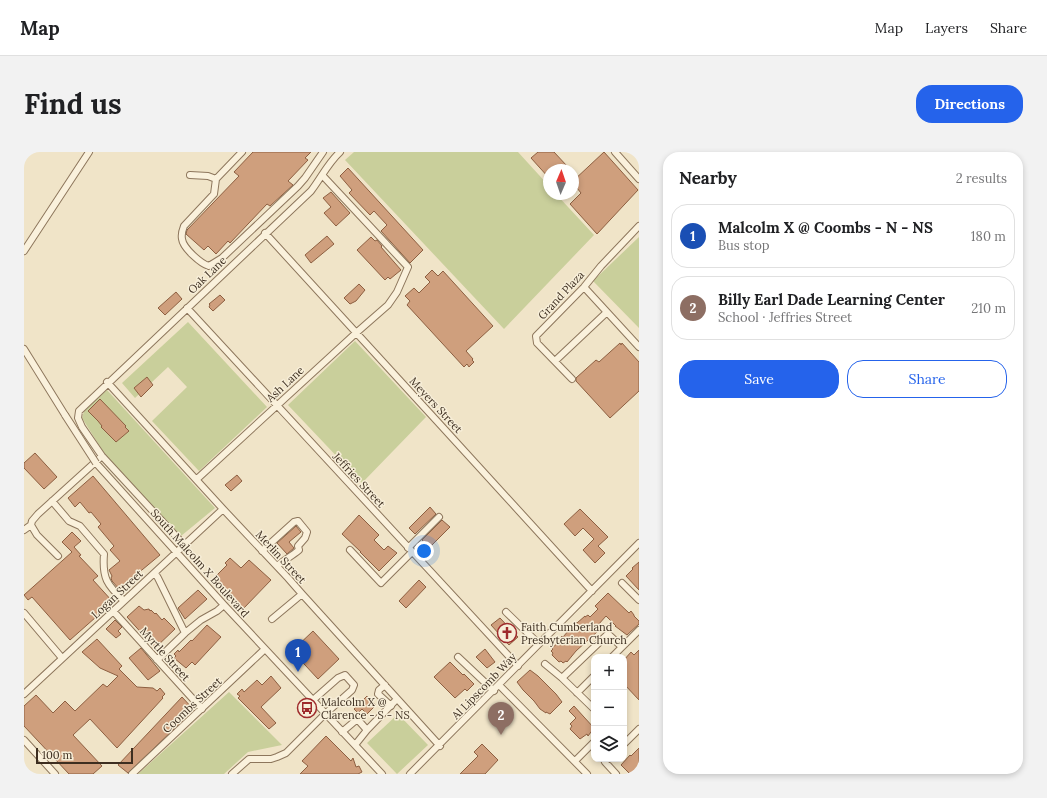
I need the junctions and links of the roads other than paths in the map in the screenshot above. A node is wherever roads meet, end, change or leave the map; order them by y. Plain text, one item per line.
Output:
1 (89, 152) edge
2 (242, 152) edge
3 (323, 152) edge
4 (340, 152) edge
5 (615, 152) edge
6 (190, 175) dead end
7 (323, 176) junction
8 (216, 179) junction
9 (639, 179) edge
10 (639, 226) edge
11 (265, 234) junction
12 (24, 251) edge
13 (584, 287) junction
14 (187, 308) junction
15 (607, 312) junction
16 (356, 333) junction
17 (639, 347) edge
18 (24, 348) edge
19 (555, 361) junction
20 (572, 379) dead end
21 (107, 382) junction
22 (276, 405) junction
23 (102, 456) junction
24 (197, 479) junction
25 (52, 502) junction
26 (223, 509) junction
27 (439, 517) dead end
28 (31, 525) junction
29 (24, 530) edge
30 (639, 543) edge
31 (185, 546) junction
32 (350, 550) dead end
33 (410, 550) junction
34 (262, 551) junction
35 (177, 553) junction
36 (58, 556) dead end
37 (276, 566) junction
38 (154, 573) junction
39 (622, 583) dead end
40 (592, 591) junction
41 (302, 594) junction
42 (639, 600) edge
43 (124, 601) junction
44 (224, 605) junction
45 (113, 611) junction
46 (506, 612) dead end
47 (24, 613) edge
48 (272, 619) dead end
49 (639, 630) edge
50 (185, 633) junction
51 (539, 644) junction
52 (622, 647) junction
53 (265, 649) junction
54 (615, 654) edge
55 (458, 656) dead end
56 (62, 658) junction
57 (157, 660) junction
58 (545, 664) dead end
59 (518, 666) junction
60 (562, 678) junction
61 (591, 679) edge
62 (384, 685) junction
63 (499, 685) junction
64 (494, 691) junction
65 (577, 693) junction
66 (24, 694) edge
67 (397, 699) junction
68 (313, 700) junction
69 (391, 706) junction
70 (591, 706) edge
71 (202, 710) junction
72 (325, 714) junction
73 (367, 730) junction
74 (639, 730) edge
75 (342, 732) junction
76 (627, 739) edge
77 (24, 740) edge
78 (355, 745) junction
79 (591, 745) edge
80 (440, 746) junction
81 (575, 761) junction
82 (605, 762) edge
83 (55, 774) edge
84 (132, 774) edge
85 (232, 774) edge
86 (382, 774) edge
87 (410, 774) edge
88 (587, 774) edge
89 (616, 774) edge

1 - 12 street
2 - 8 street
3 - 8 street
4 - 7 street, Oak Lane
5 - 9 street
6 - 8 street
7 - 11 street, Oak Lane
7 - 16 street, Ash Lane
10 - 13 street, Grand Plaza
11 - 14 street, Oak Lane
11 - 16 street, Meyers Street
13 - 15 street
13 - 19 street, Grand Plaza
14 - 21 street, Oak Lane
14 - 22 street, Jeffries Street
15 - 17 street
15 - 19 street
16 - 22 street, Ash Lane
16 - 40 street, Meyers Street
18 - 35 street, South Malcolm X Boulevard, bridge
19 - 20 street, Grand Plaza
21 - 23 street, Oak Lane
21 - 24 street, Merlin Street
22 - 24 street, Ash Lane
22 - 33 street, Jeffries Street
23 - 25 street
23 - 31 street
24 - 26 street, Merlin Street
25 - 28 street
25 - 43 street
26 - 31 street, Logan Street
26 - 34 street, Merlin Street
27 - 33 street
28 - 29 street
28 - 36 street
30 - 40 street, Al Lipscomb Way
31 - 35 street, Logan Street
32 - 33 street
33 - 59 street, Jeffries Street
34 - 37 street, Merlin Street
34 - 37 street
35 - 38 street, Logan Street
35 - 44 street, South Malcolm X Boulevard
37 - 41 street, Merlin Street
38 - 43 street, Logan Street
38 - 50 street
39 - 42 street
40 - 51 street, Al Lipscomb Way
41 - 48 street
41 - 62 street, Merlin Street
43 - 45 street, Logan Street
44 - 50 street
44 - 53 street, South Malcolm X Boulevard
45 - 56 street, Logan Street
45 - 57 street, Myrtle Street
46 - 51 street
47 - 56 street
49 - 52 street
50 - 57 street
51 - 59 street, Al Lipscomb Way
52 - 54 street
52 - 60 street
53 - 68 street, South Malcolm X Boulevard
53 - 71 street, Coombs Street
55 - 64 street
56 - 66 street, Logan Street
57 - 71 street, Myrtle Street
58 - 60 street
59 - 63 street, Al Lipscomb Way
60 - 65 street
61 - 65 street
62 - 67 street, Merlin Street
62 - 69 street
63 - 64 street, Al Lipscomb Way
63 - 81 street
64 - 80 street, Al Lipscomb Way
65 - 70 street
67 - 69 street
67 - 80 street, Merlin Street
68 - 72 street, South Malcolm X Boulevard
68 - 72 street
69 - 73 street
71 - 84 street, Coombs Street
72 - 75 street, South Malcolm X Boulevard
72 - 85 street
73 - 75 street
73 - 78 street
74 - 76 street
75 - 78 street, South Malcolm X Boulevard
77 - 83 street
78 - 86 street, South Malcolm X Boulevard
79 - 81 street
80 - 87 street, Al Lipscomb Way
81 - 88 street
82 - 89 street

